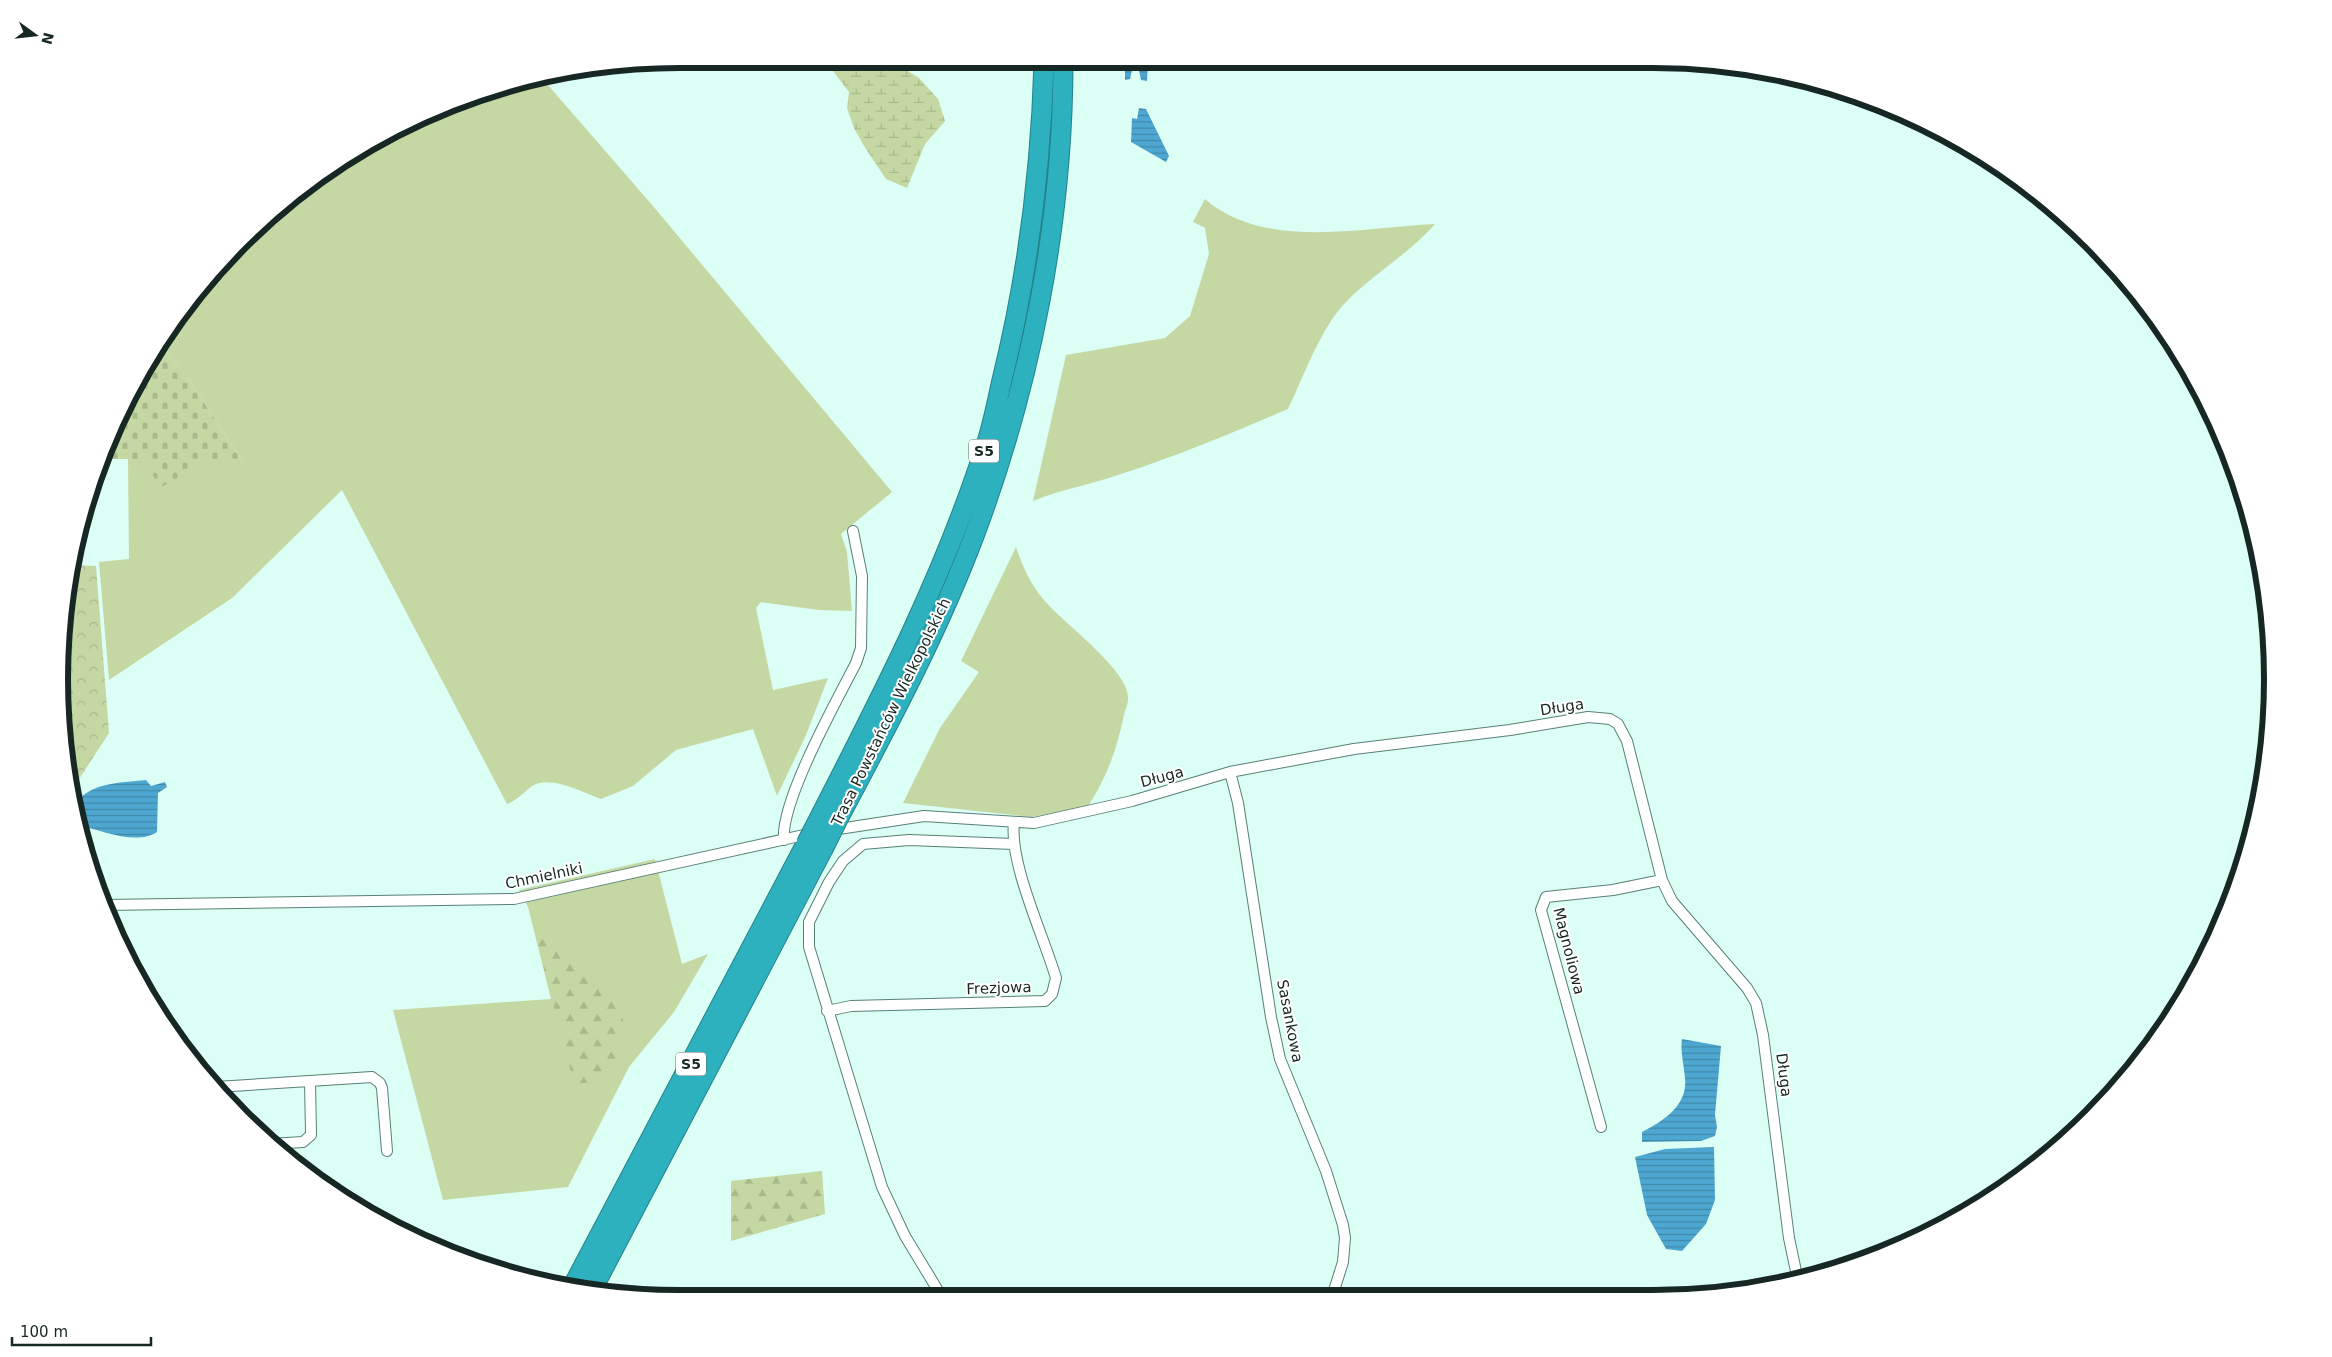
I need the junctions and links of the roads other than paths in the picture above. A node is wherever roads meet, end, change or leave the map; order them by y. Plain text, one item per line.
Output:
1 (1044, 68) edge
2 (1063, 68) edge
3 (853, 531) dead end
4 (1230, 772) junction
5 (831, 814) junction
6 (924, 816) joint
7 (1014, 823) junction
8 (784, 840) junction
9 (1014, 844) junction
10 (814, 846) junction
11 (1662, 880) junction
12 (111, 905) edge
13 (827, 1011) junction
14 (310, 1081) junction
15 (224, 1086) edge
16 (1601, 1127) dead end
17 (283, 1143) edge
18 (387, 1152) dead end
19 (1797, 1272) edge
20 (576, 1281) edge
21 (595, 1283) edge
22 (938, 1290) edge
23 (1334, 1290) edge

1 - 5 highway, Trasa Powstańców Wielkopolskich / S5
2 - 5 highway, Trasa Powstańców Wielkopolskich / S5
3 - 8 street
4 - 7 street, Długa
4 - 11 street, Długa
4 - 23 street, Sasankowa
5 - 10 highway, Trasa Powstańców Wielkopolskich / S5, bridge
6 - 7 street, Długa
6 - 8 street, Chmielniki
7 - 9 street, Frezjowa
8 - 12 street, Chmielniki
9 - 13 street
9 - 13 street, Frezjowa
10 - 20 highway, Trasa Powstańców Wielkopolskich / S5
10 - 21 highway, Trasa Powstańców Wielkopolskich / S5
11 - 16 street, Magnoliowa
11 - 19 street, Długa
13 - 22 street
14 - 15 street
14 - 17 street
14 - 18 street

